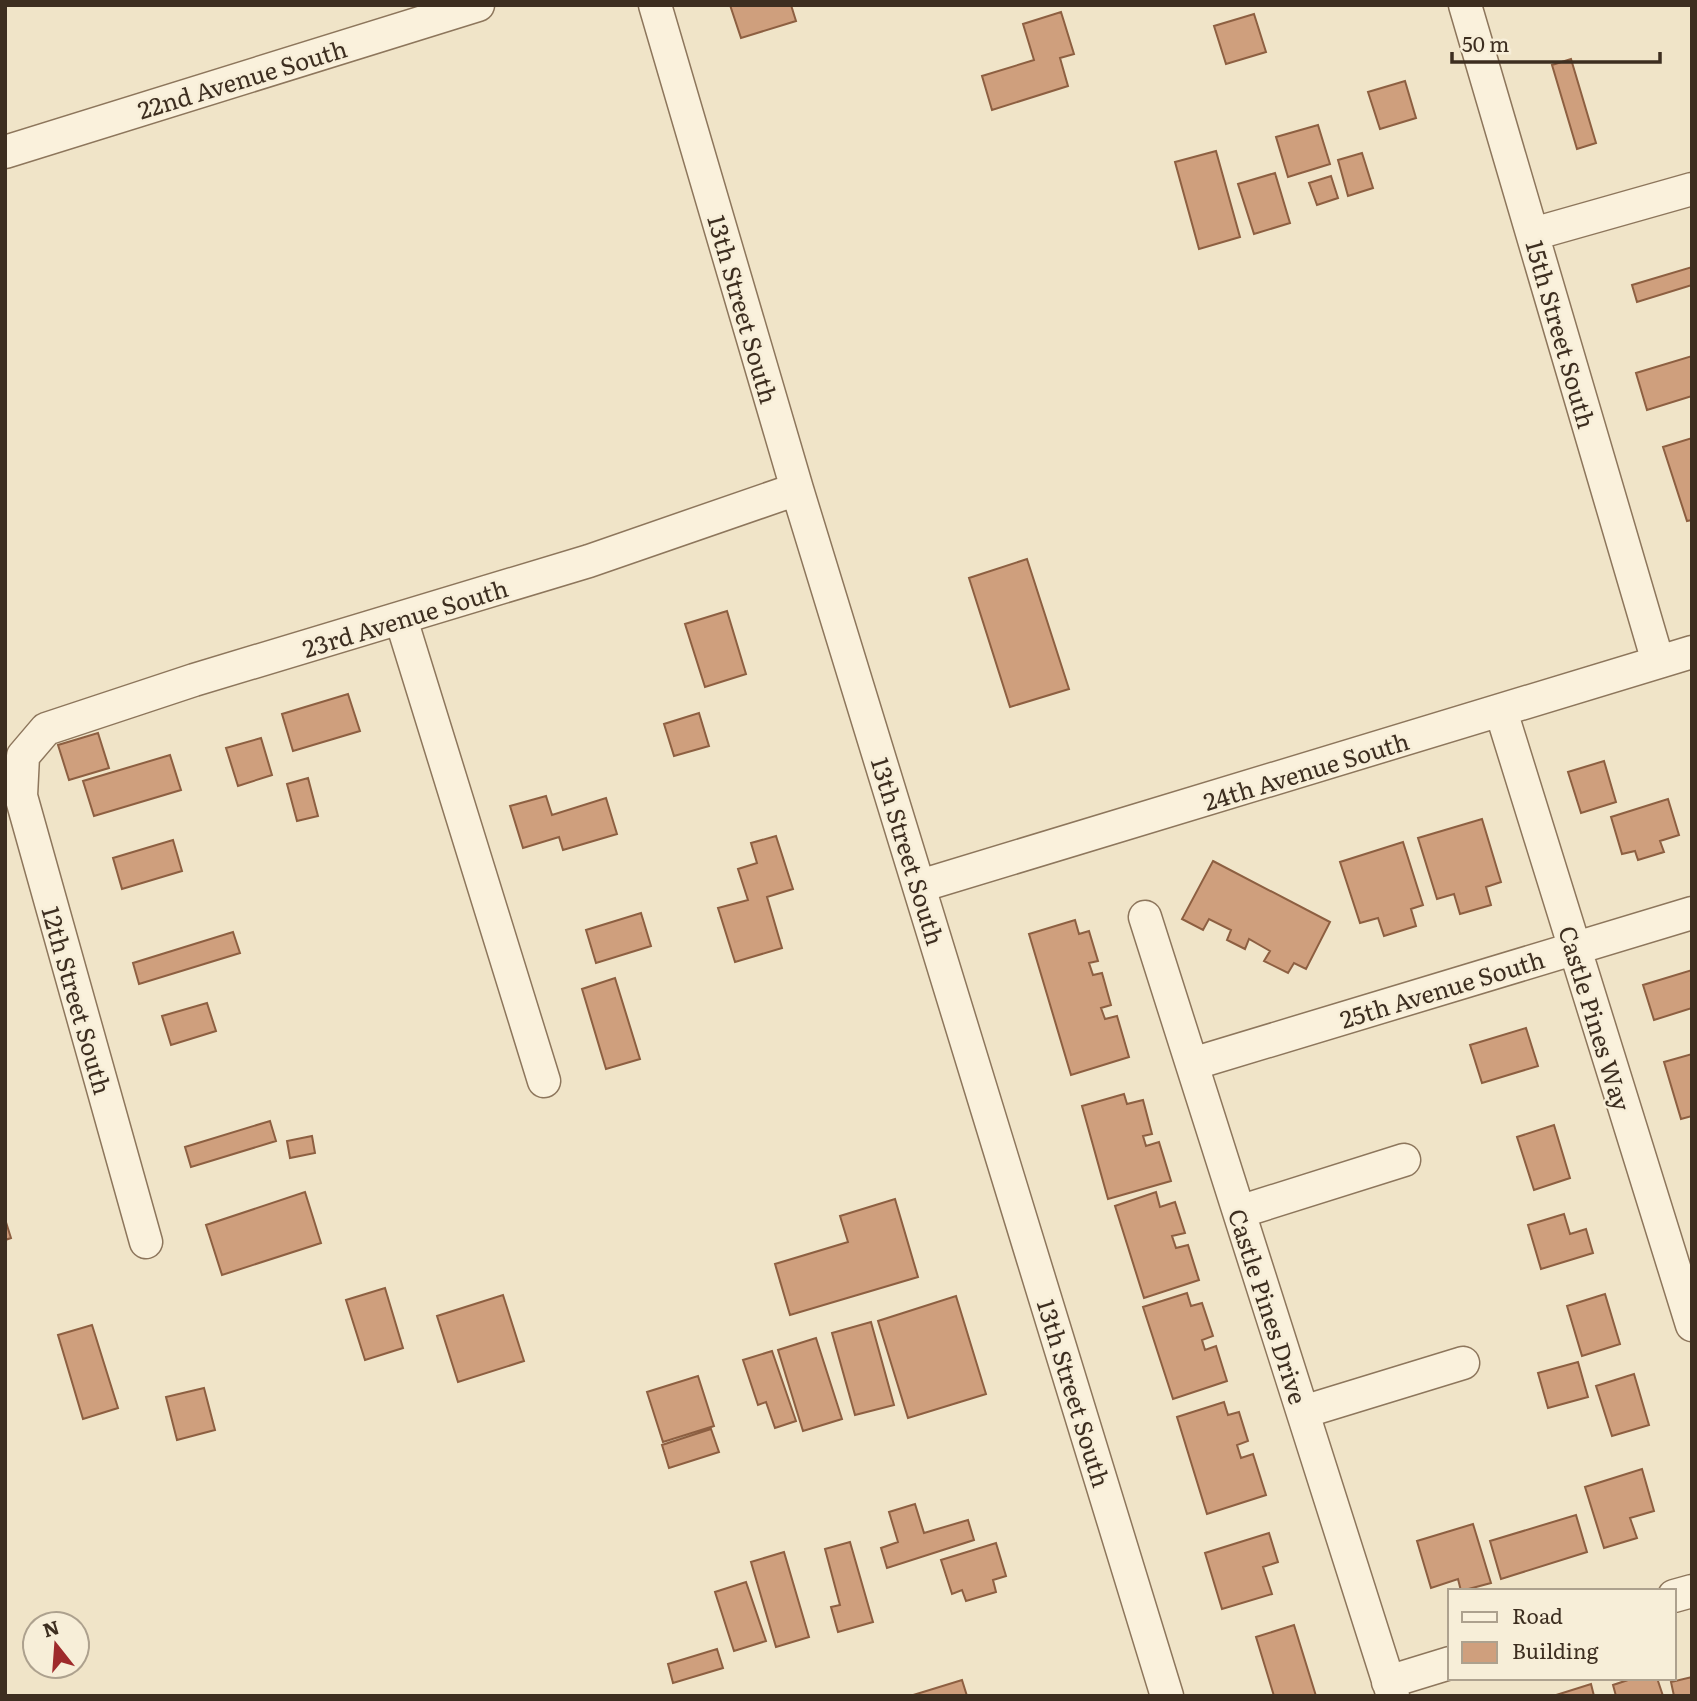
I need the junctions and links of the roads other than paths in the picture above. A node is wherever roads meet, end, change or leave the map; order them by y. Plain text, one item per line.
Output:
1 (478, 5) edge
2 (654, 5) edge
3 (1465, 5) edge
4 (5, 152) edge
5 (1692, 189) edge
6 (1533, 234) junction
7 (797, 489) junction
8 (401, 619) junction
9 (1692, 652) edge
10 (1658, 663) junction
11 (1501, 711) junction
12 (23, 756) joint
13 (920, 886) junction
14 (1692, 913) edge
15 (1145, 917) dead end
16 (1574, 948) junction
17 (1192, 1064) junction
18 (544, 1081) dead end
19 (1404, 1160) dead end
20 (1239, 1212) junction
21 (146, 1242) dead end
22 (1692, 1325) edge
23 (1463, 1363) dead end
24 (1303, 1412) junction
25 (1448, 1664) edge
26 (1391, 1689) edge
27 (1167, 1696) edge

1 - 4 street, 22nd Avenue South
2 - 7 street, 13th Street South
3 - 6 street, 15th Street South
5 - 6 street
6 - 10 street, 15th Street South
7 - 8 street, 23rd Avenue South
7 - 13 street, 13th Street South
8 - 12 street, 23rd Avenue South
8 - 18 street
9 - 10 street, 24th Avenue South
10 - 11 street, 24th Avenue South
11 - 13 street, 24th Avenue South
11 - 16 street, Castle Pines Way
12 - 21 street, 12th Street South
13 - 27 street, 13th Street South
14 - 16 street, 25th Avenue South
15 - 17 street, Castle Pines Drive
16 - 17 street, 25th Avenue South
16 - 22 street, Castle Pines Way
17 - 20 street, Castle Pines Drive
19 - 20 street
20 - 24 street, Castle Pines Drive
23 - 24 street
24 - 26 street, Castle Pines Drive
25 - 26 street

